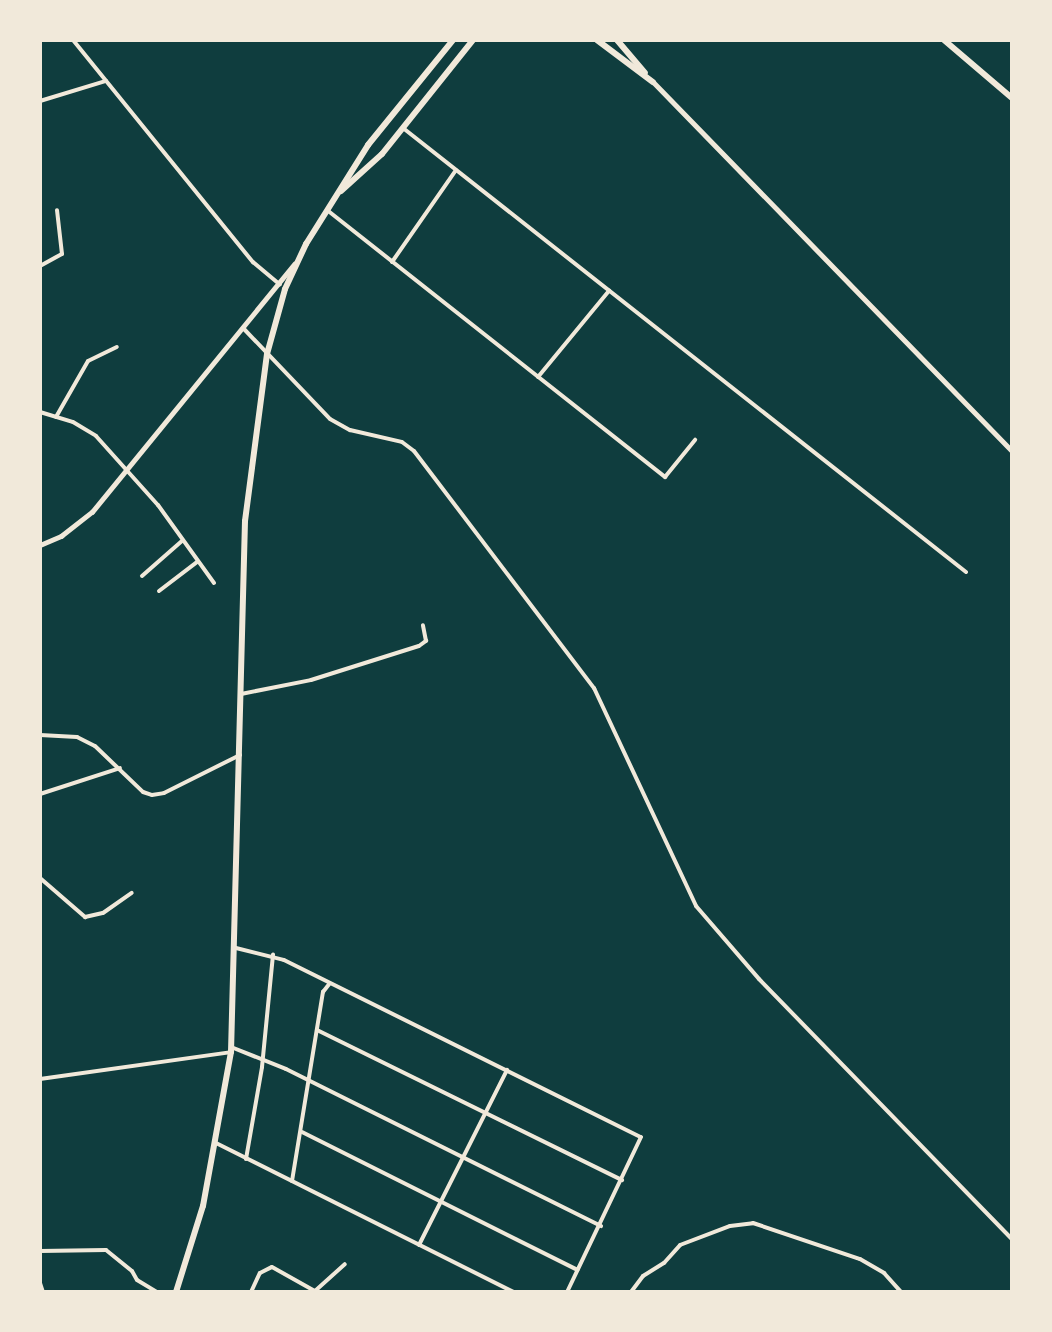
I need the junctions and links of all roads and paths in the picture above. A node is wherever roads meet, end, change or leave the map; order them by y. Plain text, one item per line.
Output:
1 (73, 40) edge
2 (453, 40) edge
3 (472, 40) edge
4 (597, 40) edge
5 (617, 40) edge
6 (944, 40) edge
7 (106, 81) junction
8 (653, 82) junction
9 (1011, 97) edge
10 (40, 101) edge
11 (403, 128) junction
12 (456, 170) junction
13 (334, 197) junction
14 (327, 209) junction
15 (57, 210) dead end
16 (302, 253) junction
17 (392, 262) junction
18 (40, 266) edge
19 (280, 285) junction
20 (609, 291) junction
21 (244, 329) junction
22 (117, 347) dead end
23 (267, 354) junction
24 (538, 376) junction
25 (40, 412) edge
26 (56, 417) junction
27 (695, 440) dead end
28 (1011, 451) edge
29 (126, 471) junction
30 (182, 541) junction
31 (40, 545) edge
32 (197, 562) junction
33 (966, 572) dead end
34 (142, 576) dead end
35 (214, 584) dead end
36 (159, 591) dead end
37 (423, 625) dead end
38 (242, 694) junction
39 (40, 735) edge
40 (240, 754) junction
41 (120, 768) junction
42 (40, 794) edge
43 (40, 878) edge
44 (132, 893) dead end
45 (236, 948) junction
46 (273, 955) junction
47 (330, 983) junction
48 (317, 1030) junction
49 (230, 1049) junction
50 (262, 1059) junction
51 (507, 1070) junction
52 (40, 1079) edge
53 (310, 1081) junction
54 (485, 1113) junction
55 (302, 1132) junction
56 (216, 1143) junction
57 (463, 1157) junction
58 (246, 1159) junction
59 (622, 1180) junction
60 (292, 1181) junction
61 (441, 1203) junction
62 (601, 1226) junction
63 (1011, 1239) edge
64 (419, 1245) junction
65 (40, 1251) edge
66 (345, 1264) dead end
67 (577, 1270) junction
68 (40, 1283) edge
69 (43, 1292) edge
70 (157, 1292) edge
71 (176, 1292) edge
72 (251, 1292) edge
73 (514, 1292) edge
74 (567, 1292) edge
75 (631, 1292) edge
76 (901, 1292) edge

1 - 7 street
2 - 13 main road
3 - 11 main road
4 - 8 main road
5 - 8 main road
6 - 9 main road
7 - 10 street
7 - 19 street
8 - 28 main road
11 - 12 street
11 - 13 main road
12 - 17 street
12 - 20 street
13 - 14 main road
14 - 16 main road
14 - 17 street
15 - 18 street
16 - 19 street
16 - 23 main road
17 - 24 street
19 - 21 street
20 - 24 street
20 - 33 street
21 - 23 street
21 - 29 street
22 - 26 street
23 - 38 main road
23 - 63 street
24 - 27 street
25 - 26 street
26 - 29 street
29 - 30 street
29 - 31 street
30 - 32 street
30 - 34 street
32 - 35 street
32 - 36 street
37 - 38 street
38 - 40 main road
39 - 41 street
40 - 41 street
40 - 45 main road
41 - 42 street
43 - 44 street
45 - 46 street
45 - 49 main road
46 - 47 street
46 - 50 street
47 - 48 street
47 - 51 street
48 - 53 street
48 - 54 street
49 - 50 street
49 - 52 street
49 - 56 main road
50 - 53 street
50 - 58 street
51 - 54 street
51 - 59 street
53 - 55 street
53 - 57 street
54 - 57 street
54 - 59 street
55 - 60 street
55 - 61 street
56 - 58 street
56 - 71 main road
57 - 61 street
57 - 62 street
58 - 60 street
59 - 62 street
60 - 64 street
61 - 64 street
61 - 67 street
62 - 67 street
64 - 73 street
65 - 70 street
66 - 72 street
67 - 74 street
68 - 69 street
75 - 76 street

